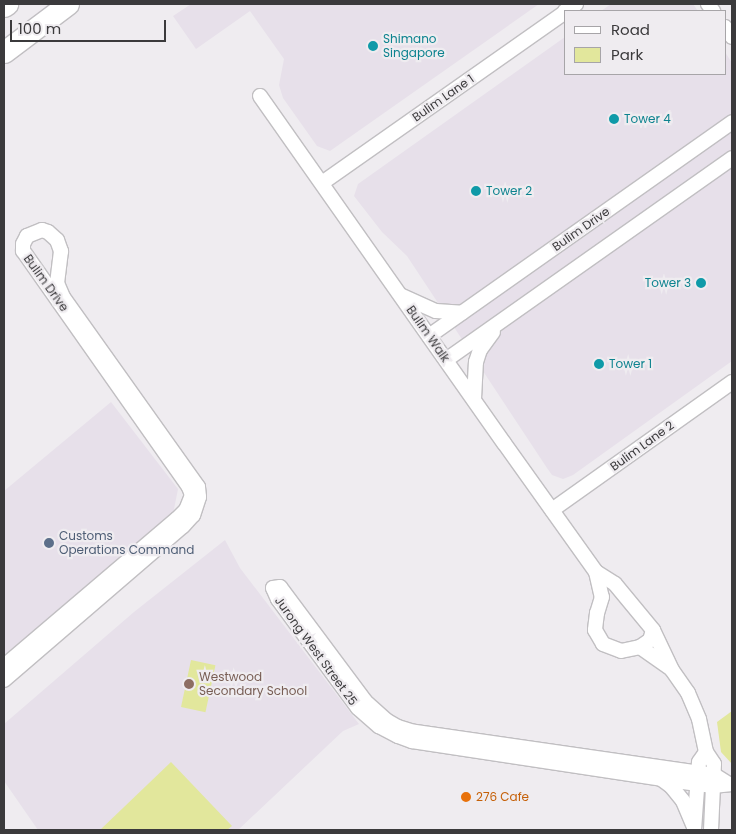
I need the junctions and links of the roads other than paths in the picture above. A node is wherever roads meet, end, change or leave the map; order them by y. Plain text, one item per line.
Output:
1 (68, 4) edge
2 (564, 12) edge
3 (4, 52) edge
4 (260, 96) dead end
5 (730, 122) edge
6 (732, 158) edge
7 (322, 183) junction
8 (402, 296) junction
9 (462, 313) junction
10 (497, 325) junction
11 (428, 336) junction
12 (446, 360) junction
13 (732, 382) edge
14 (474, 399) junction
15 (552, 510) junction
16 (596, 572) junction
17 (653, 630) junction
18 (640, 647) junction
19 (4, 666) edge
20 (672, 670) junction
21 (4, 680) edge
22 (706, 752) junction
23 (659, 777) junction
24 (698, 778) junction
25 (722, 782) edge
26 (694, 829) edge
27 (712, 830) edge

1 - 3 highway
2 - 7 street, Bulim Lane 1
4 - 7 street, Bulim Walk
5 - 9 street, Bulim Drive
6 - 10 street
7 - 8 street, Bulim Walk
8 - 9 street
8 - 11 street, Bulim Walk
9 - 11 street, Bulim Drive
10 - 12 street
10 - 14 street
11 - 12 street, Bulim Walk
12 - 14 street, Bulim Walk
13 - 15 street, Bulim Lane 2
14 - 15 street, Bulim Walk
15 - 16 street, Bulim Walk
16 - 17 street, Bulim Walk
16 - 18 street, Bulim Walk
17 - 18 street
17 - 20 street, Bulim Walk
18 - 20 street, Bulim Walk
19 - 21 street, Bulim Drive
20 - 22 street, Bulim Walk
22 - 24 street
22 - 25 street, Bulim Walk
23 - 24 street, Jurong West Street 25
23 - 24 street, Jurong West Street 25
23 - 26 street
24 - 25 street, Jurong West Street 25
24 - 26 street
25 - 27 street

